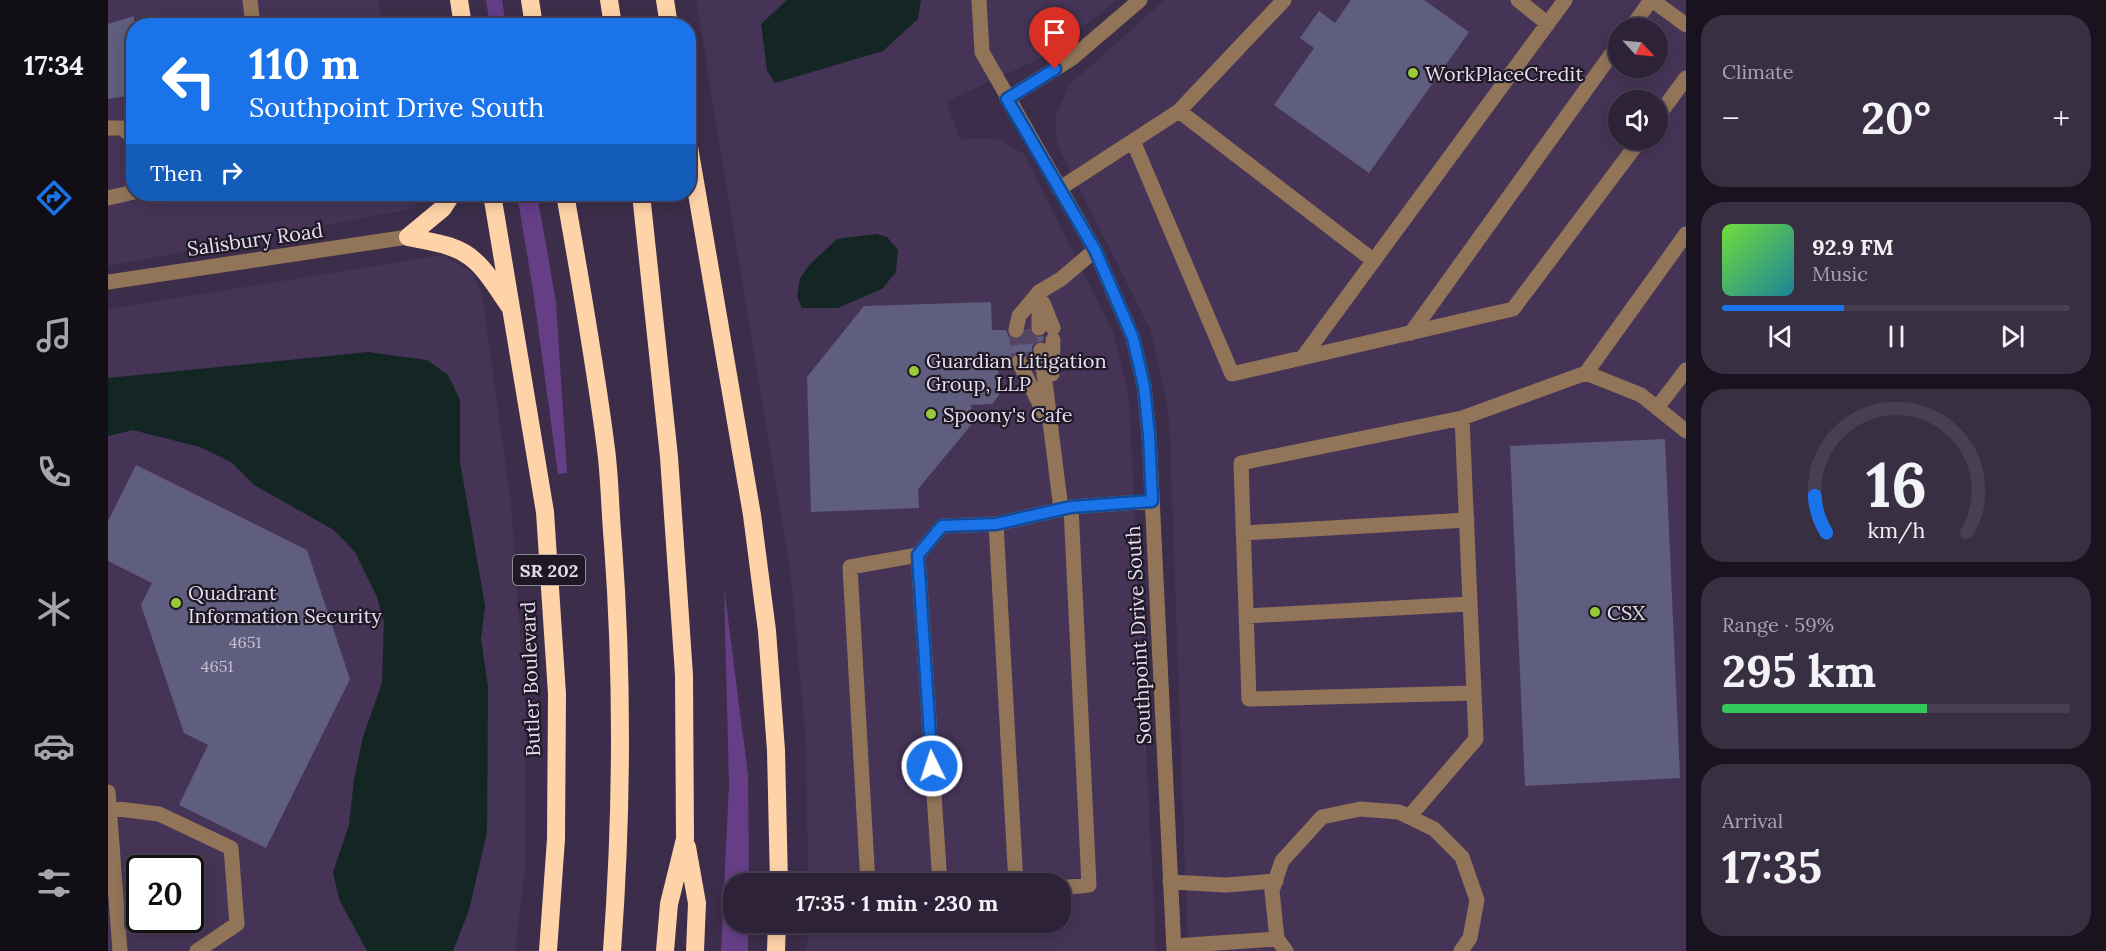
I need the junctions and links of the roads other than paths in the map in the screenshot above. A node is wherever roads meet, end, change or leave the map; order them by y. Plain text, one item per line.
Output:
1 (250, 0) edge
2 (459, 0) edge
3 (530, 0) edge
4 (609, 0) edge
5 (621, 0) edge
6 (665, 0) edge
7 (979, 0) edge
8 (1140, 0) edge
9 (1284, 0) edge
10 (1518, 0) edge
11 (1565, 0) edge
12 (1652, 0) edge
13 (252, 18) edge
14 (462, 18) edge
15 (533, 18) edge
16 (612, 18) edge
17 (621, 18) edge
18 (668, 18) edge
19 (1638, 18) edge
20 (1548, 24) junction
21 (1686, 25) edge
22 (1608, 59) edge
23 (1686, 78) edge
24 (1007, 99) junction
25 (1668, 102) edge
26 (1179, 111) junction
27 (108, 128) edge
28 (126, 131) edge
29 (1133, 141) junction
30 (1632, 150) edge
31 (696, 188) edge
32 (1059, 189) junction
33 (126, 194) edge
34 (108, 198) edge
35 (448, 201) edge
36 (493, 201) edge
37 (566, 201) edge
38 (642, 201) edge
39 (1686, 234) edge
40 (408, 237) junction
41 (1095, 250) junction
42 (1374, 261) junction
43 (108, 282) edge
44 (1039, 292) junction
45 (512, 309) junction
46 (1411, 333) junction
47 (1035, 341) junction
48 (1303, 357) junction
49 (1686, 370) edge
50 (1586, 372) junction
51 (1657, 408) junction
52 (1462, 418) junction
53 (1050, 425) junction
54 (1686, 431) edge
55 (1152, 501) junction
56 (1066, 508) junction
57 (1467, 520) junction
58 (996, 524) junction
59 (1243, 533) junction
60 (918, 555) junction
61 (1470, 604) junction
62 (1246, 616) junction
63 (1473, 693) junction
64 (108, 792) edge
65 (110, 808) junction
66 (1409, 817) junction
67 (110, 838) edge
68 (685, 839) junction
69 (778, 873) edge
70 (867, 873) edge
71 (939, 873) edge
72 (1015, 873) edge
73 (1276, 881) junction
74 (1170, 882) junction
75 (1071, 887) edge
76 (113, 913) edge
77 (777, 933) edge
78 (1281, 945) edge
79 (1174, 949) edge
80 (120, 951) edge
81 (197, 951) edge
82 (548, 951) edge
83 (612, 951) edge
84 (665, 951) edge
85 (696, 951) edge
86 (776, 951) edge
87 (1461, 951) edge

1 - 13 street
2 - 14 highway
3 - 15 highway
4 - 16 highway
5 - 17 highway
6 - 18 highway
7 - 24 street, Southpoint Drive South
8 - 24 street
9 - 26 street
10 - 20 street
11 - 20 street
12 - 19 street
12 - 21 street
20 - 42 street
22 - 46 street
23 - 25 street
24 - 32 street, Southpoint Drive South
26 - 29 street
26 - 42 street
27 - 28 street
29 - 32 street
29 - 48 street
30 - 46 street
31 - 69 highway
32 - 41 street, Southpoint Drive South
33 - 34 street
35 - 40 highway
36 - 45 highway, Butler Boulevard / SR 202
37 - 83 highway
38 - 68 highway
39 - 50 street
40 - 43 street, Salisbury Road
40 - 45 highway
41 - 44 street
41 - 55 street, Southpoint Drive South
42 - 48 street
44 - 47 street
44 - 47 street
45 - 82 highway, Butler Boulevard / SR 202
46 - 48 street
47 - 53 street
47 - 53 street
49 - 51 street
50 - 51 street
50 - 52 street
51 - 54 street
52 - 57 street
52 - 59 street
53 - 56 street
55 - 56 street
55 - 74 street, Southpoint Drive South
56 - 58 street
56 - 75 street
57 - 59 street
57 - 61 street
58 - 60 street
58 - 72 street
59 - 62 street
60 - 70 street
60 - 71 street
61 - 62 street
61 - 63 street
62 - 63 street
63 - 66 street
64 - 65 street
65 - 67 street
65 - 81 street
66 - 73 street
66 - 87 street
67 - 76 street
68 - 84 highway
68 - 85 highway
73 - 74 street
73 - 78 street
74 - 79 street, Southpoint Drive South
76 - 80 street
77 - 86 highway
78 - 79 street

